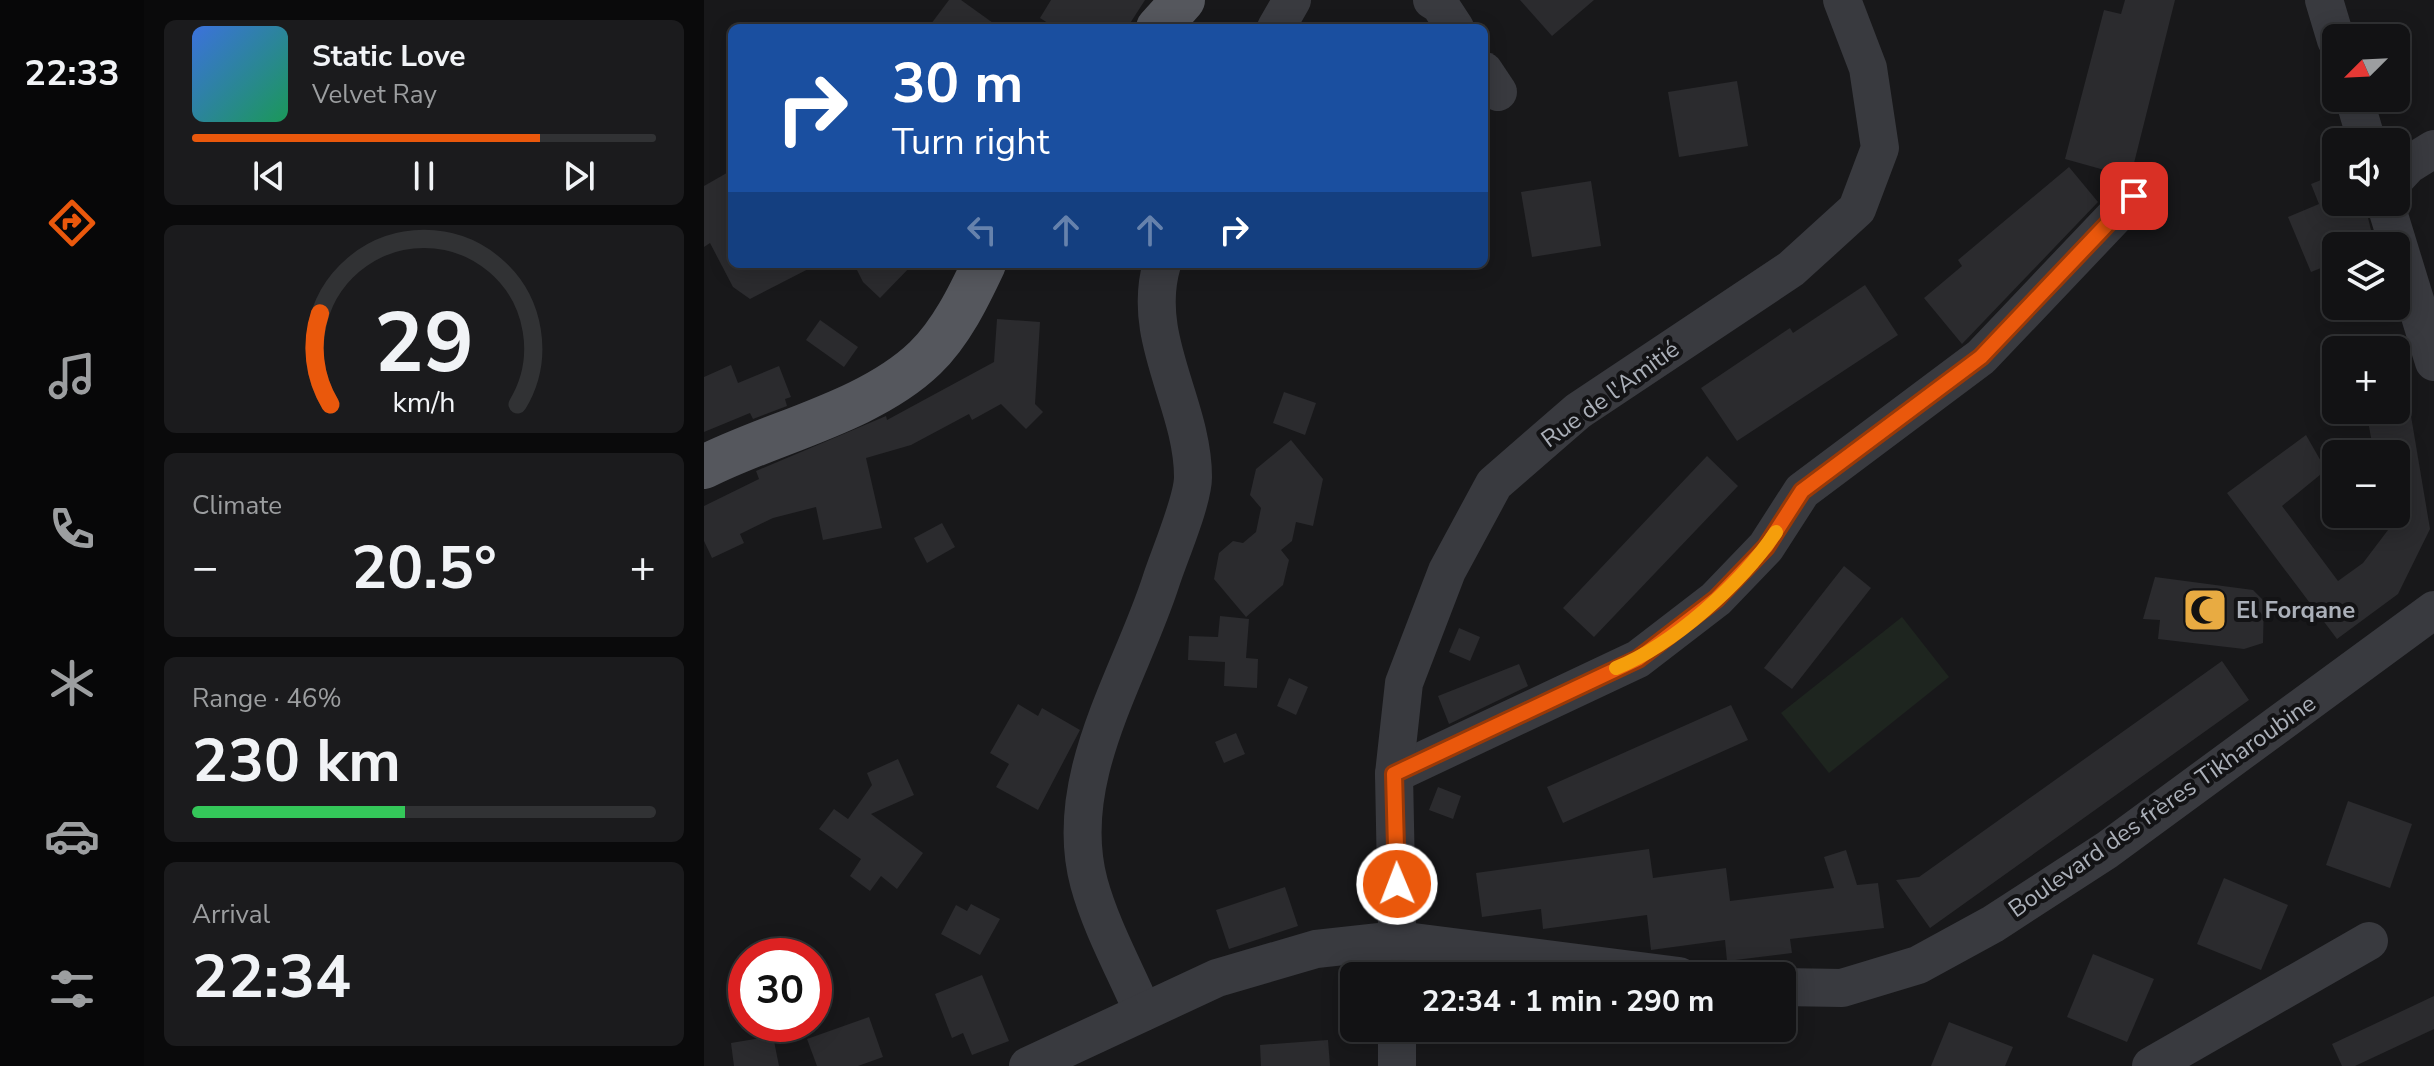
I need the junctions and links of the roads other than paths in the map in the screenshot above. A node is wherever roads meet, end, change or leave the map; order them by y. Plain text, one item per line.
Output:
1 (1183, 0) edge
2 (1292, 0) edge
3 (1432, 0) edge
4 (1842, 0) edge
5 (2324, 0) edge
6 (1162, 24) edge
7 (1278, 24) edge
8 (1452, 24) edge
9 (2331, 24) edge
10 (2434, 149) edge
11 (2410, 164) edge
12 (2134, 196) dead end
13 (2389, 216) edge
14 (982, 268) edge
15 (1161, 268) edge
16 (2434, 362) edge
17 (704, 467) edge
18 (2434, 610) edge
19 (1394, 774) junction
20 (2369, 941) dead end
21 (1398, 958) edge
22 (1460, 962) edge
23 (1796, 987) edge
24 (1143, 1012) junction
25 (1397, 1042) edge
26 (1035, 1064) edge
27 (1397, 1066) edge
28 (2151, 1066) edge

1 - 6 main road
2 - 7 street
3 - 8 street
4 - 19 street, Rue de l'Amitié
5 - 9 street
10 - 11 street
12 - 19 street
13 - 16 street
14 - 17 main road
15 - 24 street
18 - 23 street, Boulevard des frères Tikharoubine
19 - 21 street, Rue de l'Amitié
20 - 28 street
21 - 22 street
21 - 24 street
24 - 26 street
25 - 27 street

